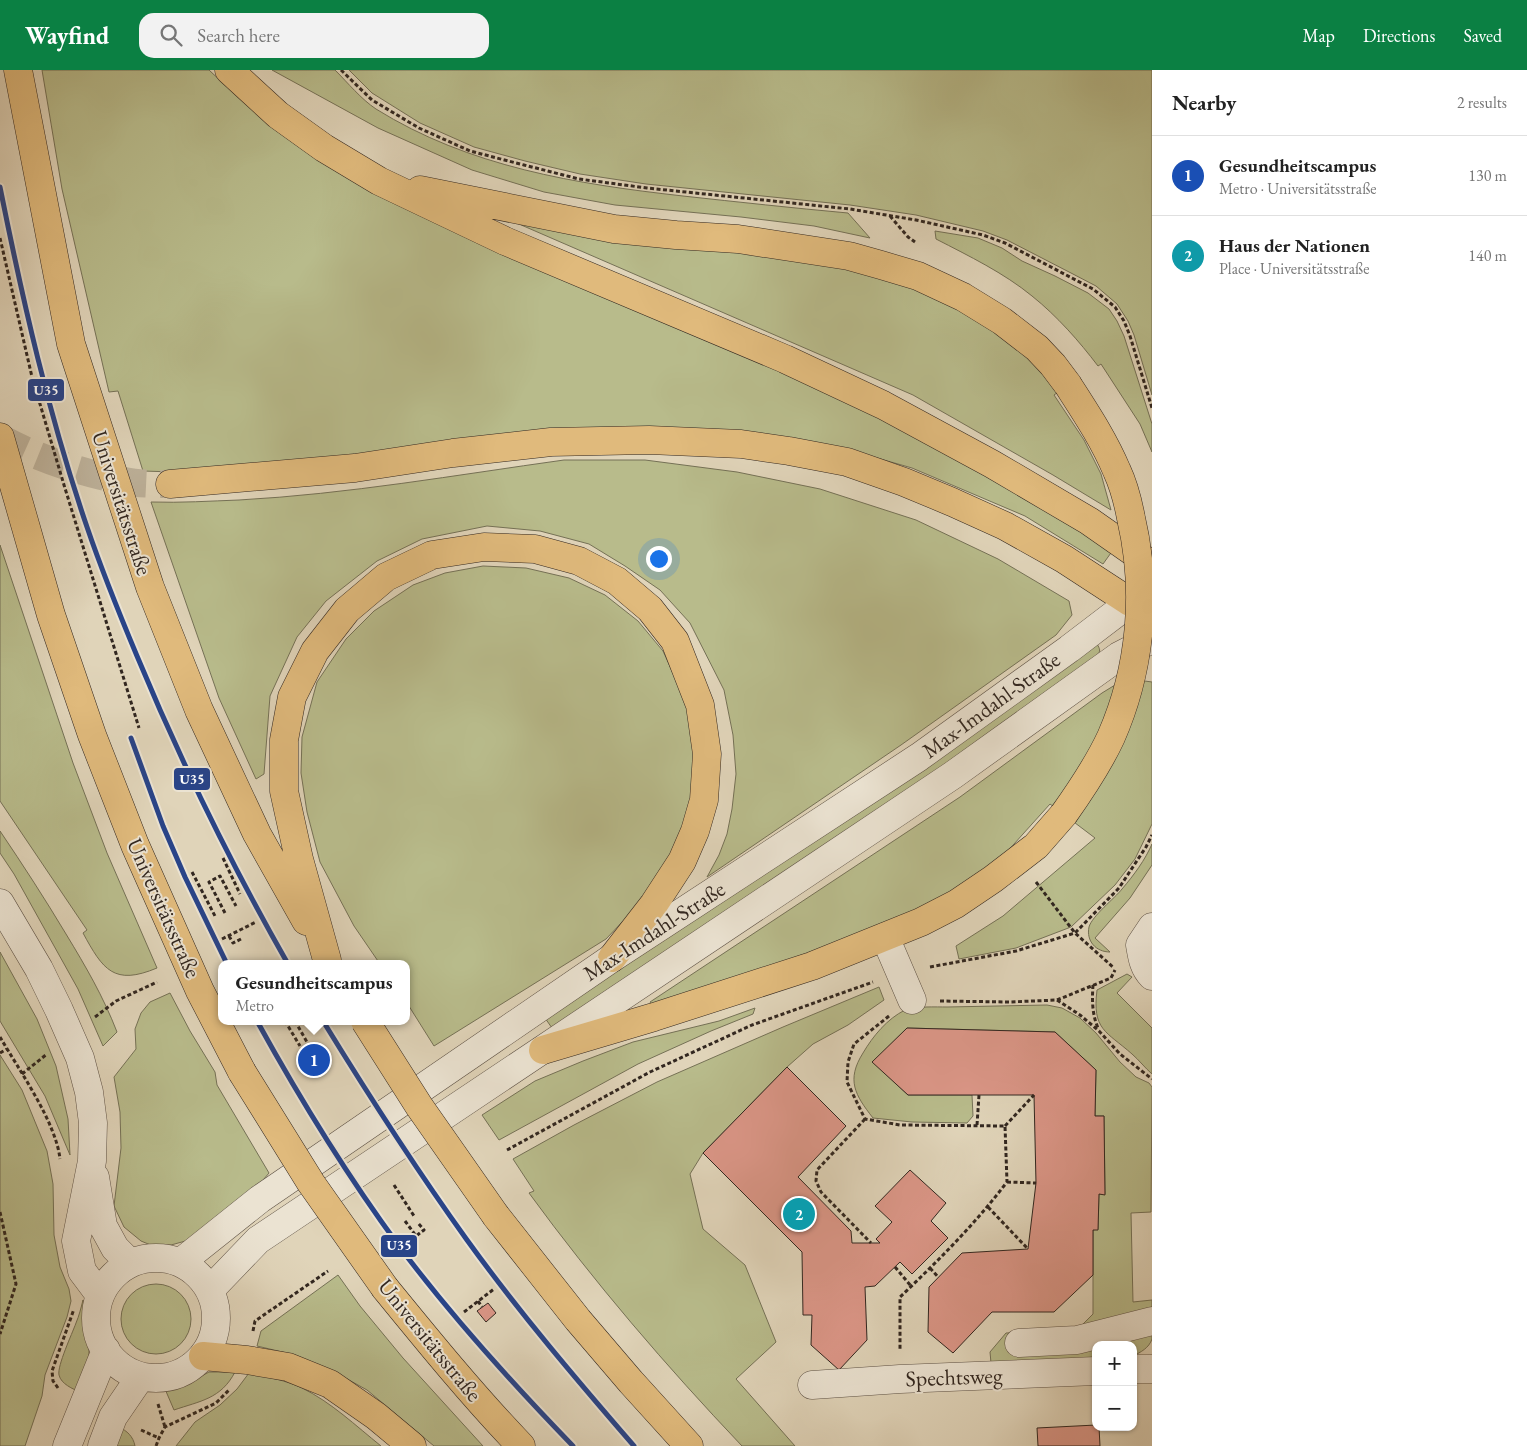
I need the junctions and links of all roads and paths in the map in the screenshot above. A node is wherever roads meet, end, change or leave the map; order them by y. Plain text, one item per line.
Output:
1 (18, 70) edge
2 (229, 70) edge
3 (379, 182) junction
4 (890, 216) dead end
5 (0, 238) edge
6 (921, 247) dead end
7 (0, 436) edge
8 (170, 484) tunnel mouth
9 (1152, 565) edge
10 (1152, 586) edge
11 (1130, 602) junction
12 (1152, 618) edge
13 (1152, 639) edge
14 (139, 728) dead end
15 (1152, 835) edge
16 (223, 858) dead end
17 (192, 872) dead end
18 (1033, 878) dead end
19 (240, 894) dead end
20 (0, 903) edge
21 (236, 906) dead end
22 (225, 913) dead end
23 (215, 916) dead end
24 (256, 922) dead end
25 (1152, 928) edge
26 (1075, 933) junction
27 (229, 936) junction
28 (885, 937) junction
29 (243, 938) dead end
30 (222, 939) dead end
31 (612, 958) junction
32 (327, 960) edge
33 (327, 960) edge
34 (900, 972) junction
35 (1152, 976) edge
36 (157, 982) dead end
37 (1093, 985) junction
38 (912, 1000) joint
39 (1057, 1000) junction
40 (116, 1001) dead end
41 (958, 1002) dead end
42 (288, 1025) edge
43 (297, 1025) edge
44 (368, 1025) edge
45 (1099, 1031) junction
46 (0, 1037) edge
47 (307, 1042) dead end
48 (300, 1046) dead end
49 (7, 1048) junction
50 (543, 1050) junction
51 (0, 1053) edge
52 (1152, 1079) edge
53 (979, 1095) dead end
54 (1034, 1095) dead end
55 (866, 1119) junction
56 (977, 1125) junction
57 (1005, 1126) junction
58 (507, 1150) dead end
59 (92, 1161) junction
60 (60, 1165) dead end
61 (389, 1178) dead end
62 (1007, 1182) junction
63 (1036, 1183) dead end
64 (988, 1207) junction
65 (0, 1212) edge
66 (414, 1216) dead end
67 (406, 1221) dead end
68 (418, 1223) dead end
69 (871, 1242) dead end
70 (1028, 1249) dead end
71 (181, 1262) junction
72 (130, 1263) junction
73 (895, 1267) dead end
74 (930, 1268) junction
75 (328, 1271) dead end
76 (938, 1277) dead end
77 (911, 1286) junction
78 (494, 1289) dead end
79 (210, 1290) junction
80 (100, 1296) junction
81 (478, 1301) junction
82 (75, 1307) dead end
83 (482, 1307) dead end
84 (464, 1312) dead end
85 (1152, 1321) edge
86 (0, 1334) edge
87 (1019, 1343) dead end
88 (106, 1350) junction
89 (203, 1356) junction
90 (247, 1360) junction
91 (1152, 1369) edge
92 (1137, 1370) edge
93 (1092, 1371) edge
94 (141, 1376) junction
95 (900, 1379) junction
96 (812, 1385) dead end
97 (58, 1390) dead end
98 (68, 1446) edge
99 (102, 1446) edge
100 (156, 1446) edge
101 (412, 1446) edge
102 (521, 1446) edge
103 (689, 1446) edge

1 - 32 highway, Universitätsstraße
2 - 3 highway
3 - 9 highway
3 - 28 highway, bridge
4 - 6 path
5 - 14 path
7 - 102 highway, Universitätsstraße, bridge
8 - 11 highway
10 - 11 street, Max-Imdahl-Straße
11 - 12 street
11 - 31 street, Max-Imdahl-Straße
13 - 50 street, Max-Imdahl-Straße
15 - 26 path
16 - 19 path
17 - 23 path
18 - 26 path
20 - 59 street
21 - 22 path
24 - 27 path
25 - 35 street
26 - 34 path
26 - 37 path
27 - 29 path
27 - 30 path
28 - 34 street
28 - 50 highway
31 - 33 highway
31 - 71 street, Max-Imdahl-Straße
34 - 38 street
34 - 58 path
36 - 40 path
37 - 39 path
37 - 45 path
38 - 55 path
39 - 41 path
39 - 45 path
42 - 48 path
43 - 47 path
44 - 103 highway, bridge
45 - 52 path
46 - 49 path
49 - 51 path
49 - 60 path
50 - 79 street, Max-Imdahl-Straße
53 - 56 path
54 - 57 path
55 - 56 path
55 - 69 path
56 - 57 path
57 - 62 path
59 - 72 street
59 - 80 street
61 - 66 path
62 - 63 path
62 - 64 path
64 - 70 path
64 - 74 path
65 - 86 path
67 - 68 path
71 - 72 street
71 - 79 street
72 - 80 street
73 - 77 path
74 - 76 path
74 - 77 path
75 - 90 path
77 - 95 path
78 - 81 path
79 - 89 street
80 - 88 street
81 - 83 path
81 - 84 path
82 - 97 path
85 - 87 street
88 - 94 street
88 - 98 street
89 - 90 highway
89 - 94 street
90 - 100 path
90 - 101 highway
91 - 92 street
93 - 95 street, Spechtsweg
94 - 99 street
95 - 96 street, Spechtsweg

